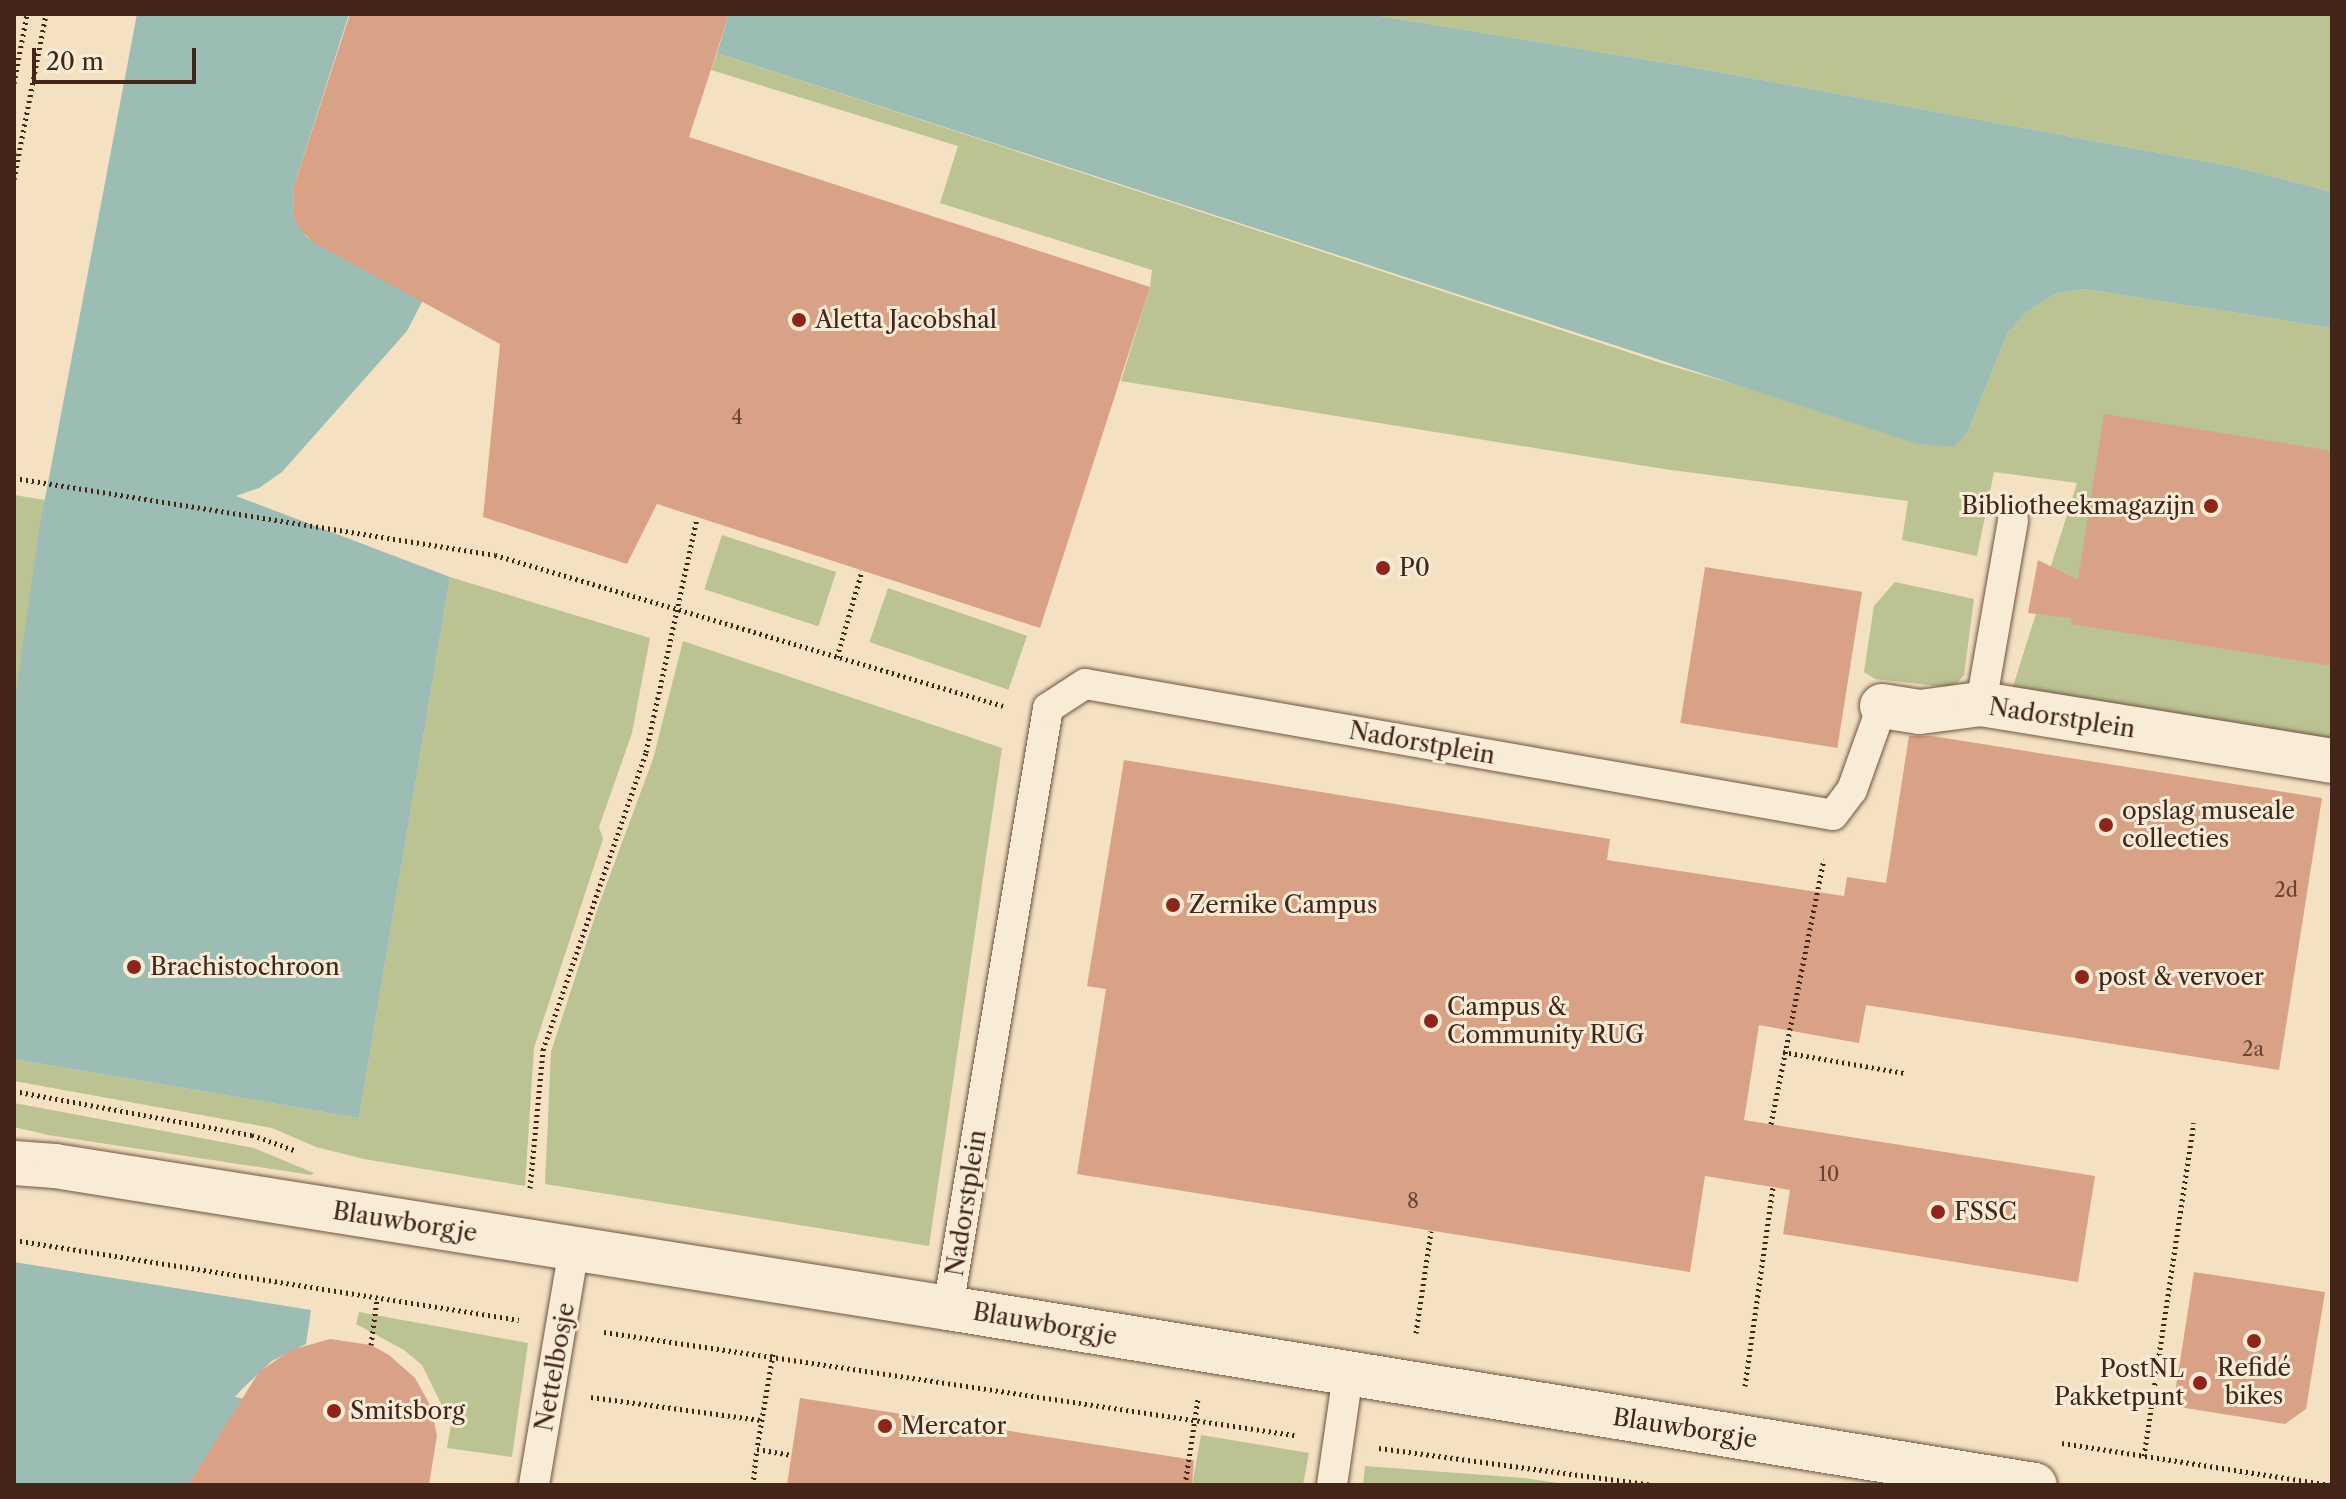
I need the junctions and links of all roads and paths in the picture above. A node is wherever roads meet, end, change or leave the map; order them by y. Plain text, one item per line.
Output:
1 (27, 14) edge
2 (46, 14) edge
3 (14, 83) edge
4 (14, 179) edge
5 (14, 478) edge
6 (697, 518) dead end
7 (2013, 520) dead end
8 (862, 571) dead end
9 (676, 609) junction
10 (837, 657) junction
11 (1981, 704) junction
12 (1882, 706) joint
13 (1048, 708) junction
14 (2332, 761) edge
15 (1833, 815) junction
16 (1783, 1052) junction
17 (1905, 1073) dead end
18 (2194, 1123) dead end
19 (1771, 1124) dead end
20 (14, 1151) edge
21 (34, 1165) edge
22 (1773, 1187) dead end
23 (530, 1188) dead end
24 (1431, 1231) dead end
25 (14, 1240) edge
26 (574, 1248) junction
27 (377, 1299) junction
28 (948, 1308) junction
29 (563, 1327) junction
30 (1415, 1339) dead end
31 (371, 1345) dead end
32 (773, 1354) junction
33 (1348, 1374) junction
34 (1744, 1391) dead end
35 (551, 1392) junction
36 (1198, 1398) dead end
37 (762, 1420) junction
38 (1195, 1420) junction
39 (1338, 1442) junction
40 (757, 1449) junction
41 (791, 1455) dead end
42 (2144, 1456) dead end
43 (534, 1485) edge
44 (753, 1485) edge
45 (1185, 1485) edge
46 (1332, 1485) edge
47 (1649, 1485) edge
48 (2035, 1485) edge

1 - 3 path
2 - 4 path
5 - 9 path
6 - 9 path
7 - 11 lane
8 - 10 path
9 - 10 path
9 - 23 path
10 - 13 path
11 - 12 street, Nadorstplein
11 - 14 street, Nadorstplein
12 - 15 lane, Nadorstplein
13 - 15 lane, Nadorstplein
13 - 28 lane, Nadorstplein
15 - 16 path
16 - 17 path
16 - 19 path
18 - 42 path
20 - 21 street, Blauwborgje
21 - 26 street, Blauwborgje
22 - 34 path
24 - 30 path
25 - 27 path
26 - 28 street, Blauwborgje
26 - 29 lane, Nettelbosje
27 - 29 path
27 - 31 path
28 - 33 street, Blauwborgje
29 - 32 path
29 - 35 lane, Nettelbosje
32 - 37 path
32 - 38 path
33 - 39 lane
33 - 48 street, Blauwborgje
35 - 37 path
35 - 43 lane, Nettelbosje
36 - 38 path
37 - 40 path
38 - 39 path
38 - 45 path
39 - 46 lane
39 - 47 path
40 - 41 path
40 - 44 path

